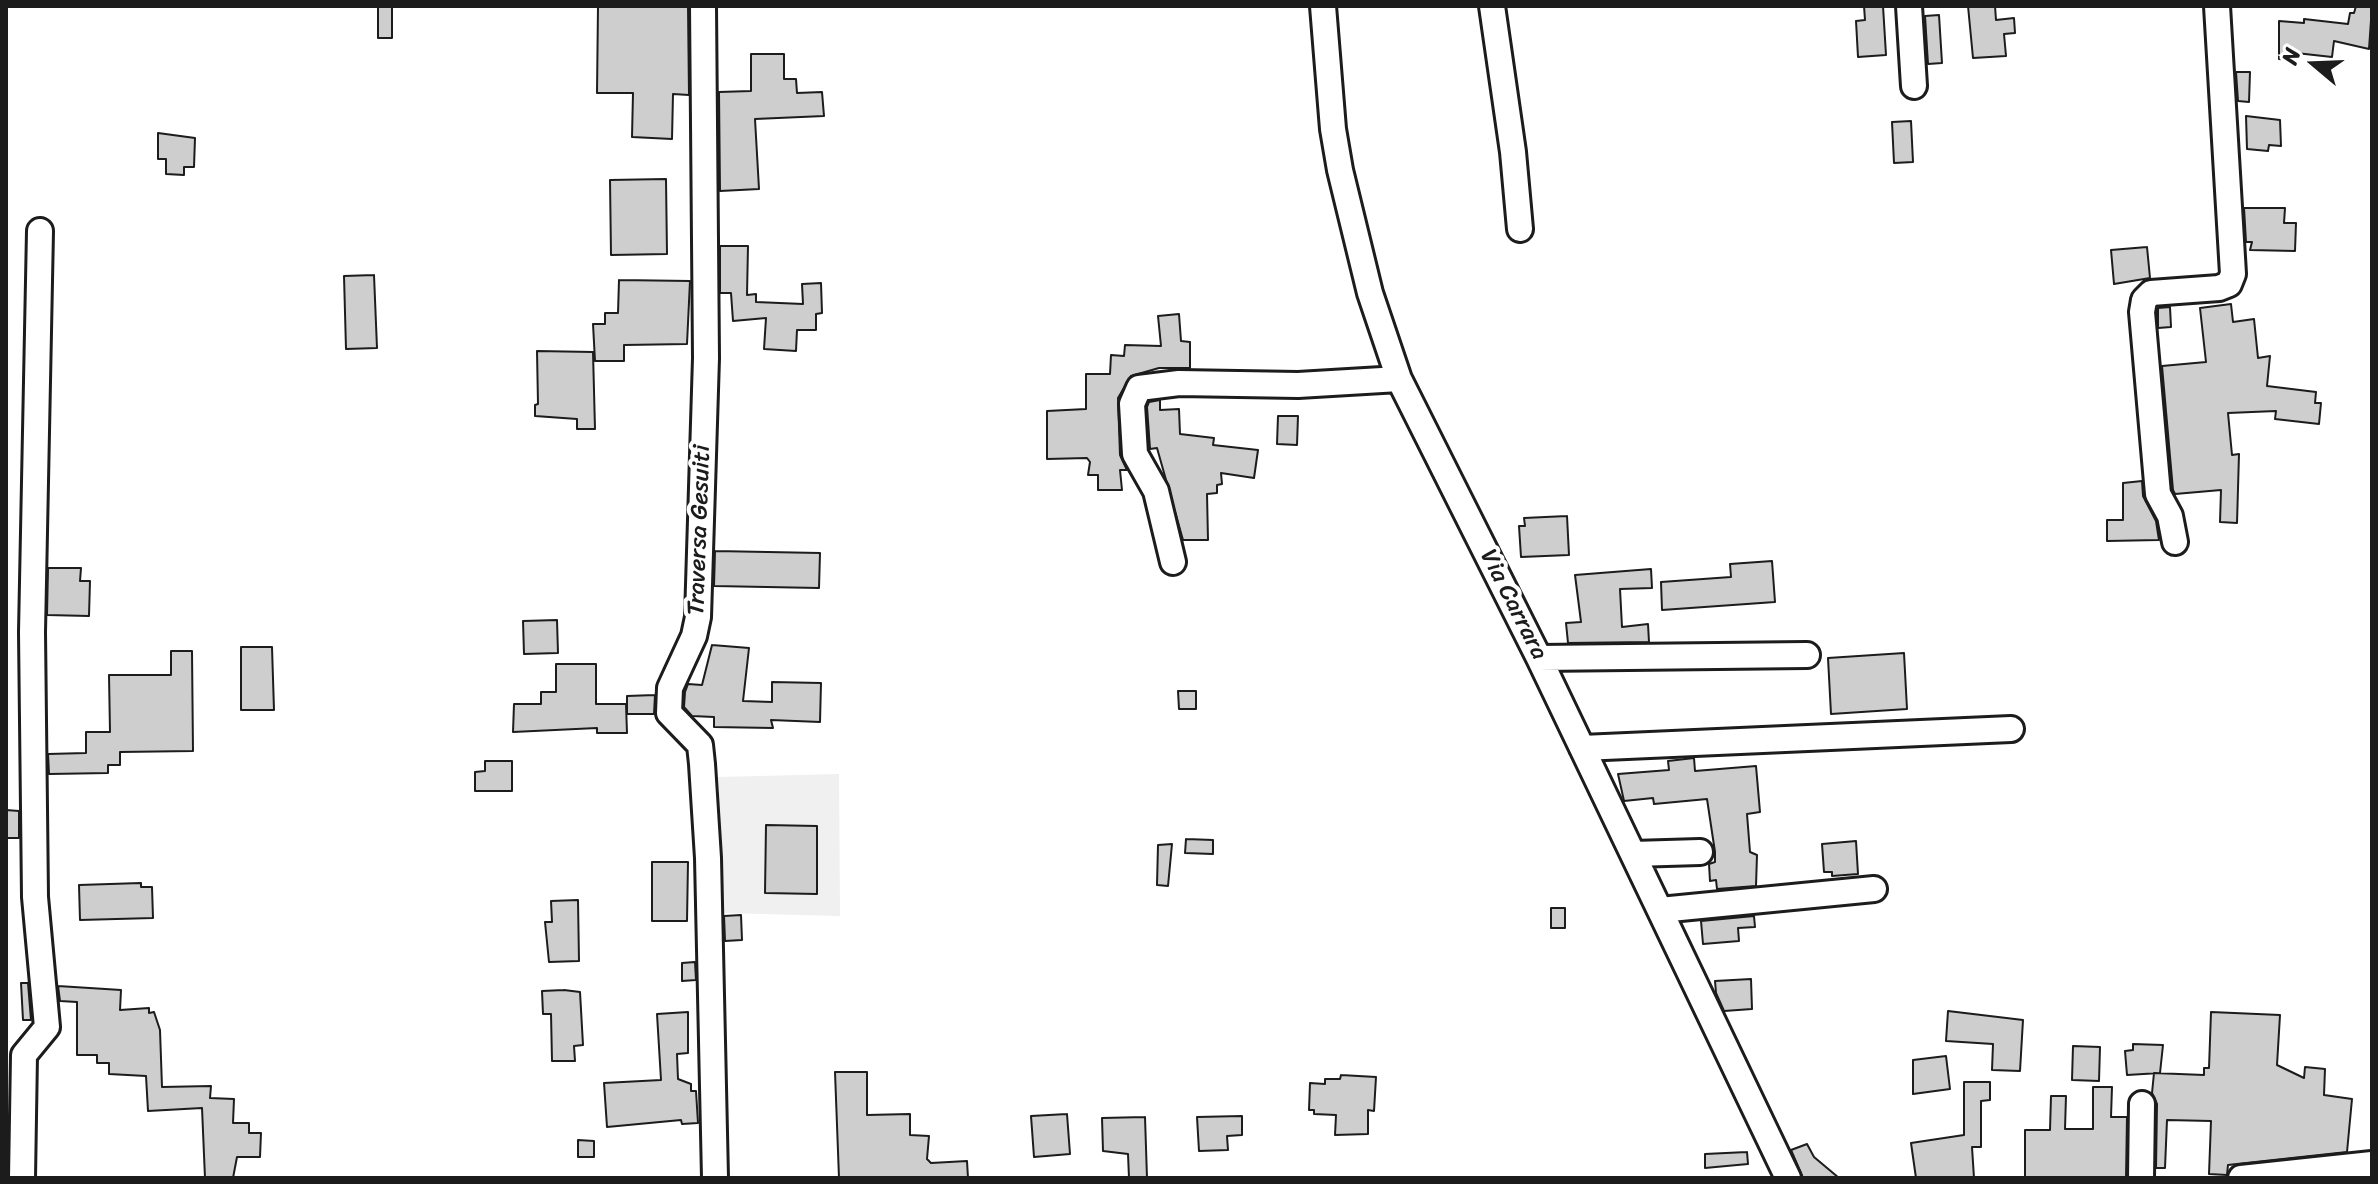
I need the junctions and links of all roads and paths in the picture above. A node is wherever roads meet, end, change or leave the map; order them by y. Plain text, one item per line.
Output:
1 (703, 6) edge
2 (1323, 6) edge
3 (1492, 6) edge
4 (1909, 6) edge
5 (2217, 6) edge
6 (1914, 86) dead end
7 (1520, 229) dead end
8 (40, 231) dead end
9 (1399, 379) junction
10 (2175, 542) dead end
11 (1173, 562) dead end
12 (1807, 655) dead end
13 (1539, 658) junction
14 (2011, 729) dead end
15 (1582, 748) junction
16 (1700, 852) dead end
17 (1633, 854) junction
18 (1874, 889) dead end
19 (1660, 910) junction
20 (2142, 1104) dead end
21 (2366, 1169) edge
22 (22, 1178) edge
23 (715, 1178) edge
24 (1788, 1178) edge
25 (2141, 1178) edge
26 (2241, 1178) edge

1 - 23 street, Traversa Gesuiti
2 - 9 street, Via Carrara
3 - 7 street
4 - 6 street
5 - 10 street
8 - 22 street
9 - 11 street
9 - 13 street, Via Carrara
12 - 13 street
13 - 15 street, Via Carrara
14 - 15 street
15 - 17 street, Via Carrara
16 - 17 street
17 - 19 street, Via Carrara
18 - 19 street
19 - 24 street, Via Carrara
20 - 25 street
21 - 26 street

